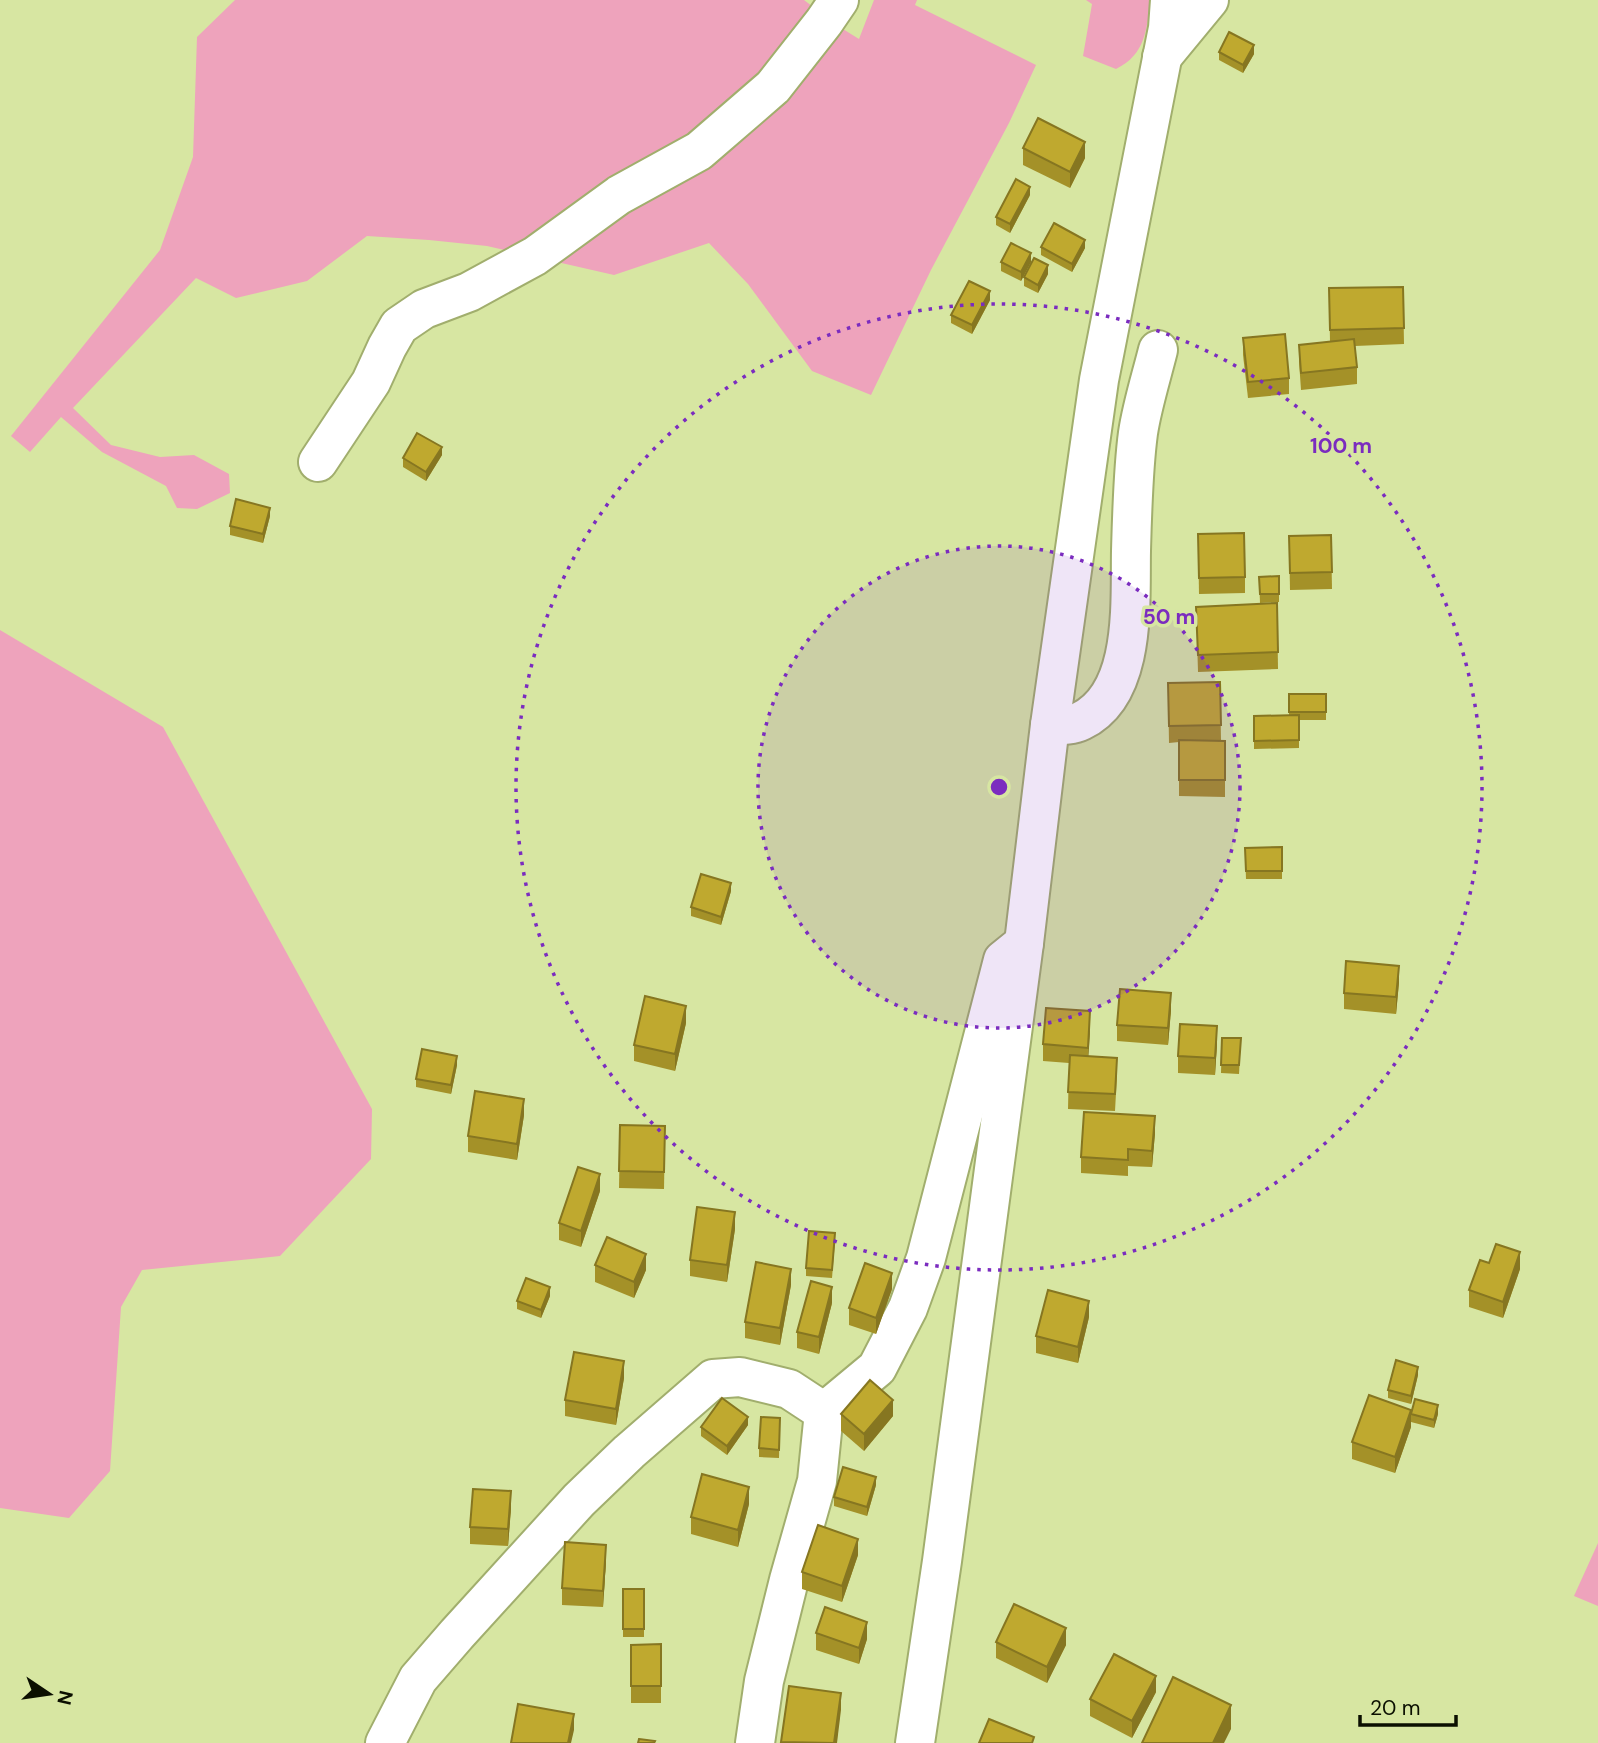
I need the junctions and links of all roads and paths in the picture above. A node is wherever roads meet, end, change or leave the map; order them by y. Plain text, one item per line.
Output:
1 (839, 0) edge
2 (1170, 0) edge
3 (1209, 0) edge
4 (1162, 57) junction
5 (1158, 350) dead end
6 (318, 462) dead end
7 (1049, 725) junction
8 (1024, 943) junction
9 (824, 1412) junction
10 (385, 1743) edge
11 (755, 1743) edge
12 (915, 1743) edge

1 - 6 street
2 - 4 street
3 - 4 street
4 - 7 street
5 - 7 street
7 - 8 street
8 - 9 street
8 - 12 street
9 - 10 street
9 - 11 street

